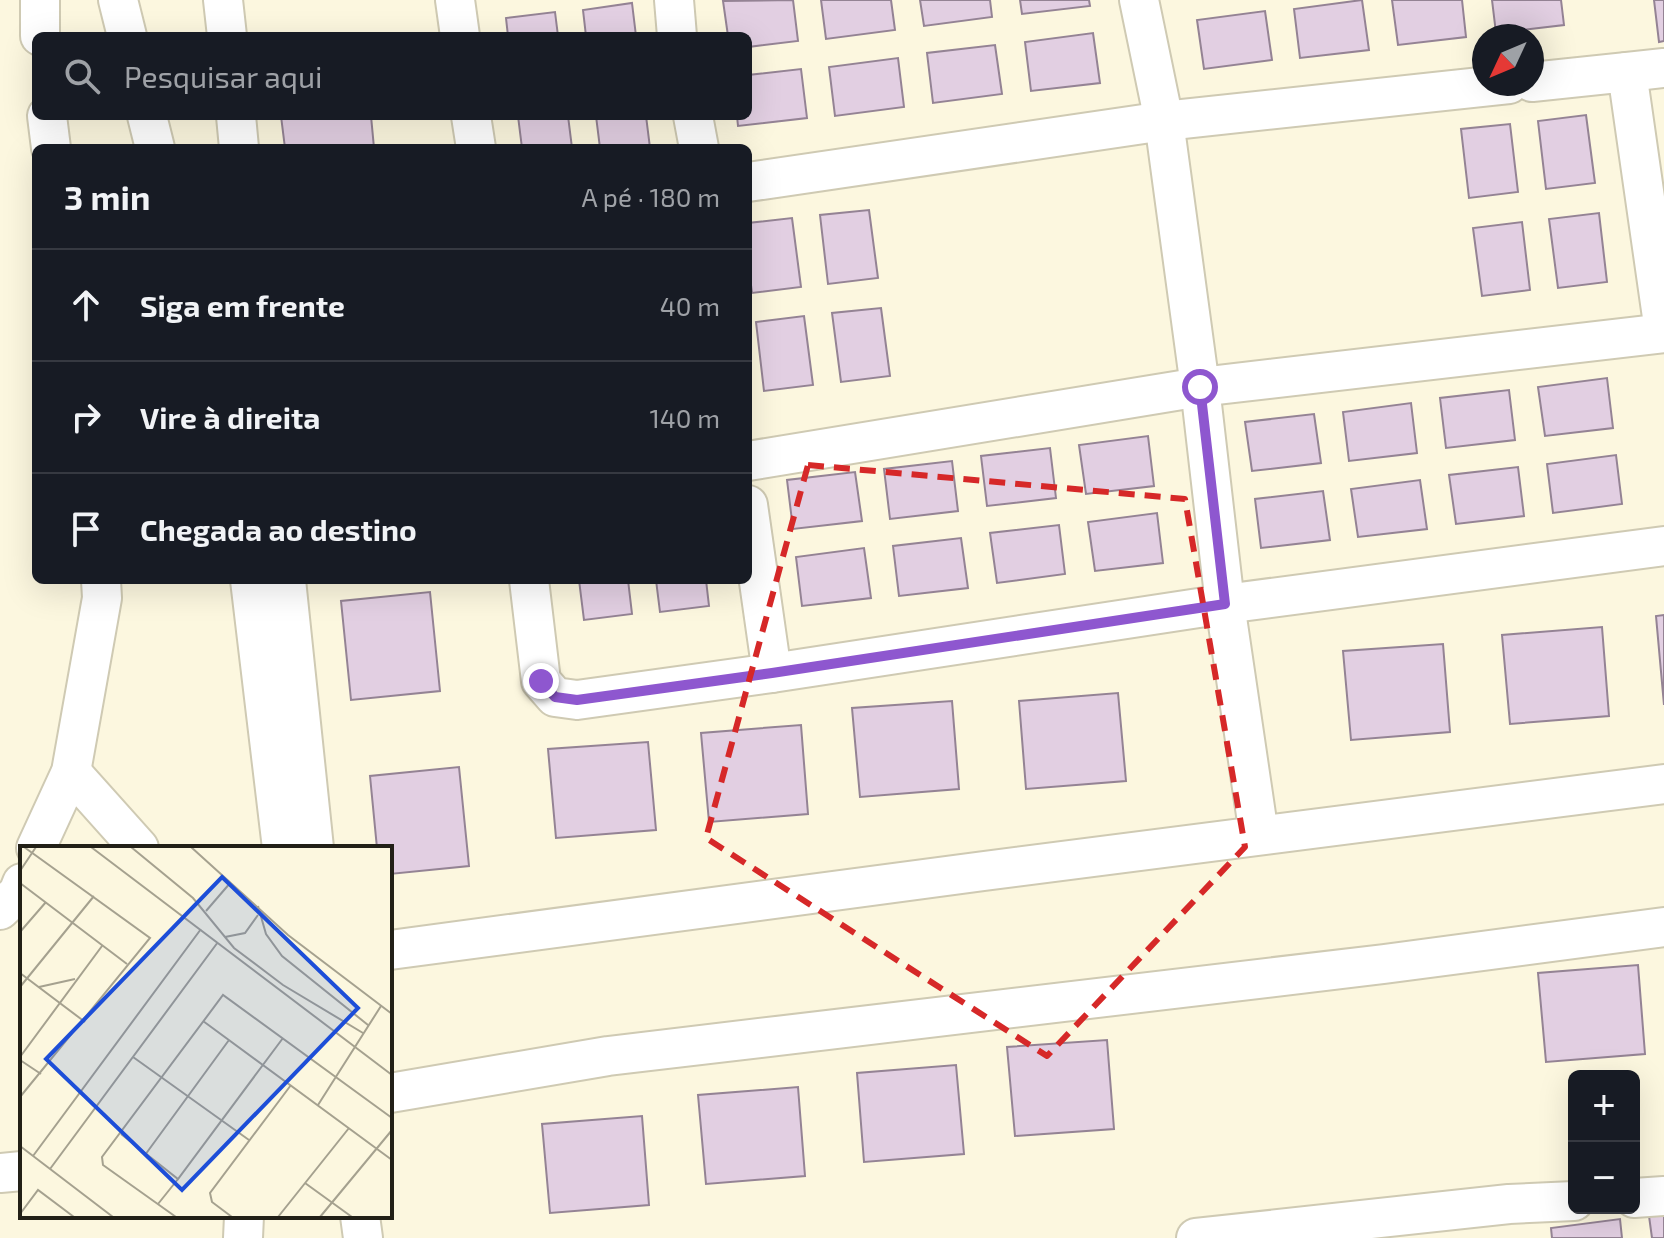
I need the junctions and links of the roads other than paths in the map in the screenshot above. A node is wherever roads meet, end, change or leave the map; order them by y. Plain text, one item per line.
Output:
1 (40, 0) edge
2 (118, 0) edge
3 (223, 0) edge
4 (455, 0) edge
5 (674, 0) edge
6 (1139, 0) edge
7 (40, 32) edge
8 (126, 32) edge
9 (227, 32) edge
10 (459, 32) edge
11 (677, 32) edge
12 (1646, 70) edge
13 (1544, 81) edge
14 (1472, 88) edge
15 (48, 120) edge
16 (148, 120) edge
17 (236, 120) edge
18 (472, 120) edge
19 (694, 120) edge
20 (1164, 121) junction
21 (50, 144) edge
22 (154, 144) edge
23 (239, 144) edge
24 (475, 144) edge
25 (698, 144) edge
26 (752, 181) edge
27 (1664, 332) edge
28 (1200, 387) junction
29 (752, 460) edge
30 (752, 533) edge
31 (1664, 546) edge
32 (101, 584) edge
33 (250, 584) edge
34 (286, 584) edge
35 (529, 584) edge
36 (1225, 604) junction
37 (772, 673) junction
38 (71, 772) junction
39 (1664, 784) edge
40 (1259, 835) junction
41 (37, 846) edge
42 (137, 846) edge
43 (282, 846) edge
44 (314, 846) edge
45 (1664, 927) edge
46 (392, 950) edge
47 (392, 1093) edge
48 (20, 1171) edge
49 (0, 1173) edge
50 (1664, 1196) edge
51 (1640, 1198) edge
52 (1568, 1201) edge
53 (244, 1218) edge
54 (360, 1218) edge
55 (1311, 1231) edge
56 (243, 1238) edge
57 (363, 1238) edge
58 (1196, 1238) edge

1 - 7 street
2 - 8 street
3 - 9 street
4 - 10 street
5 - 11 street
6 - 20 street
12 - 13 street
12 - 27 street
14 - 20 street
15 - 21 street
16 - 22 street
17 - 23 street
18 - 24 street
19 - 25 street
20 - 26 street
20 - 28 street
27 - 28 street
28 - 29 street
28 - 36 street
30 - 37 street
31 - 36 street
32 - 38 street
33 - 43 street
34 - 44 street
35 - 37 street
36 - 37 street
36 - 40 street
38 - 41 street
38 - 42 street
39 - 40 street
40 - 46 street
45 - 47 street
48 - 49 street
50 - 51 street
52 - 55 street
53 - 56 street
54 - 57 street
55 - 58 street

